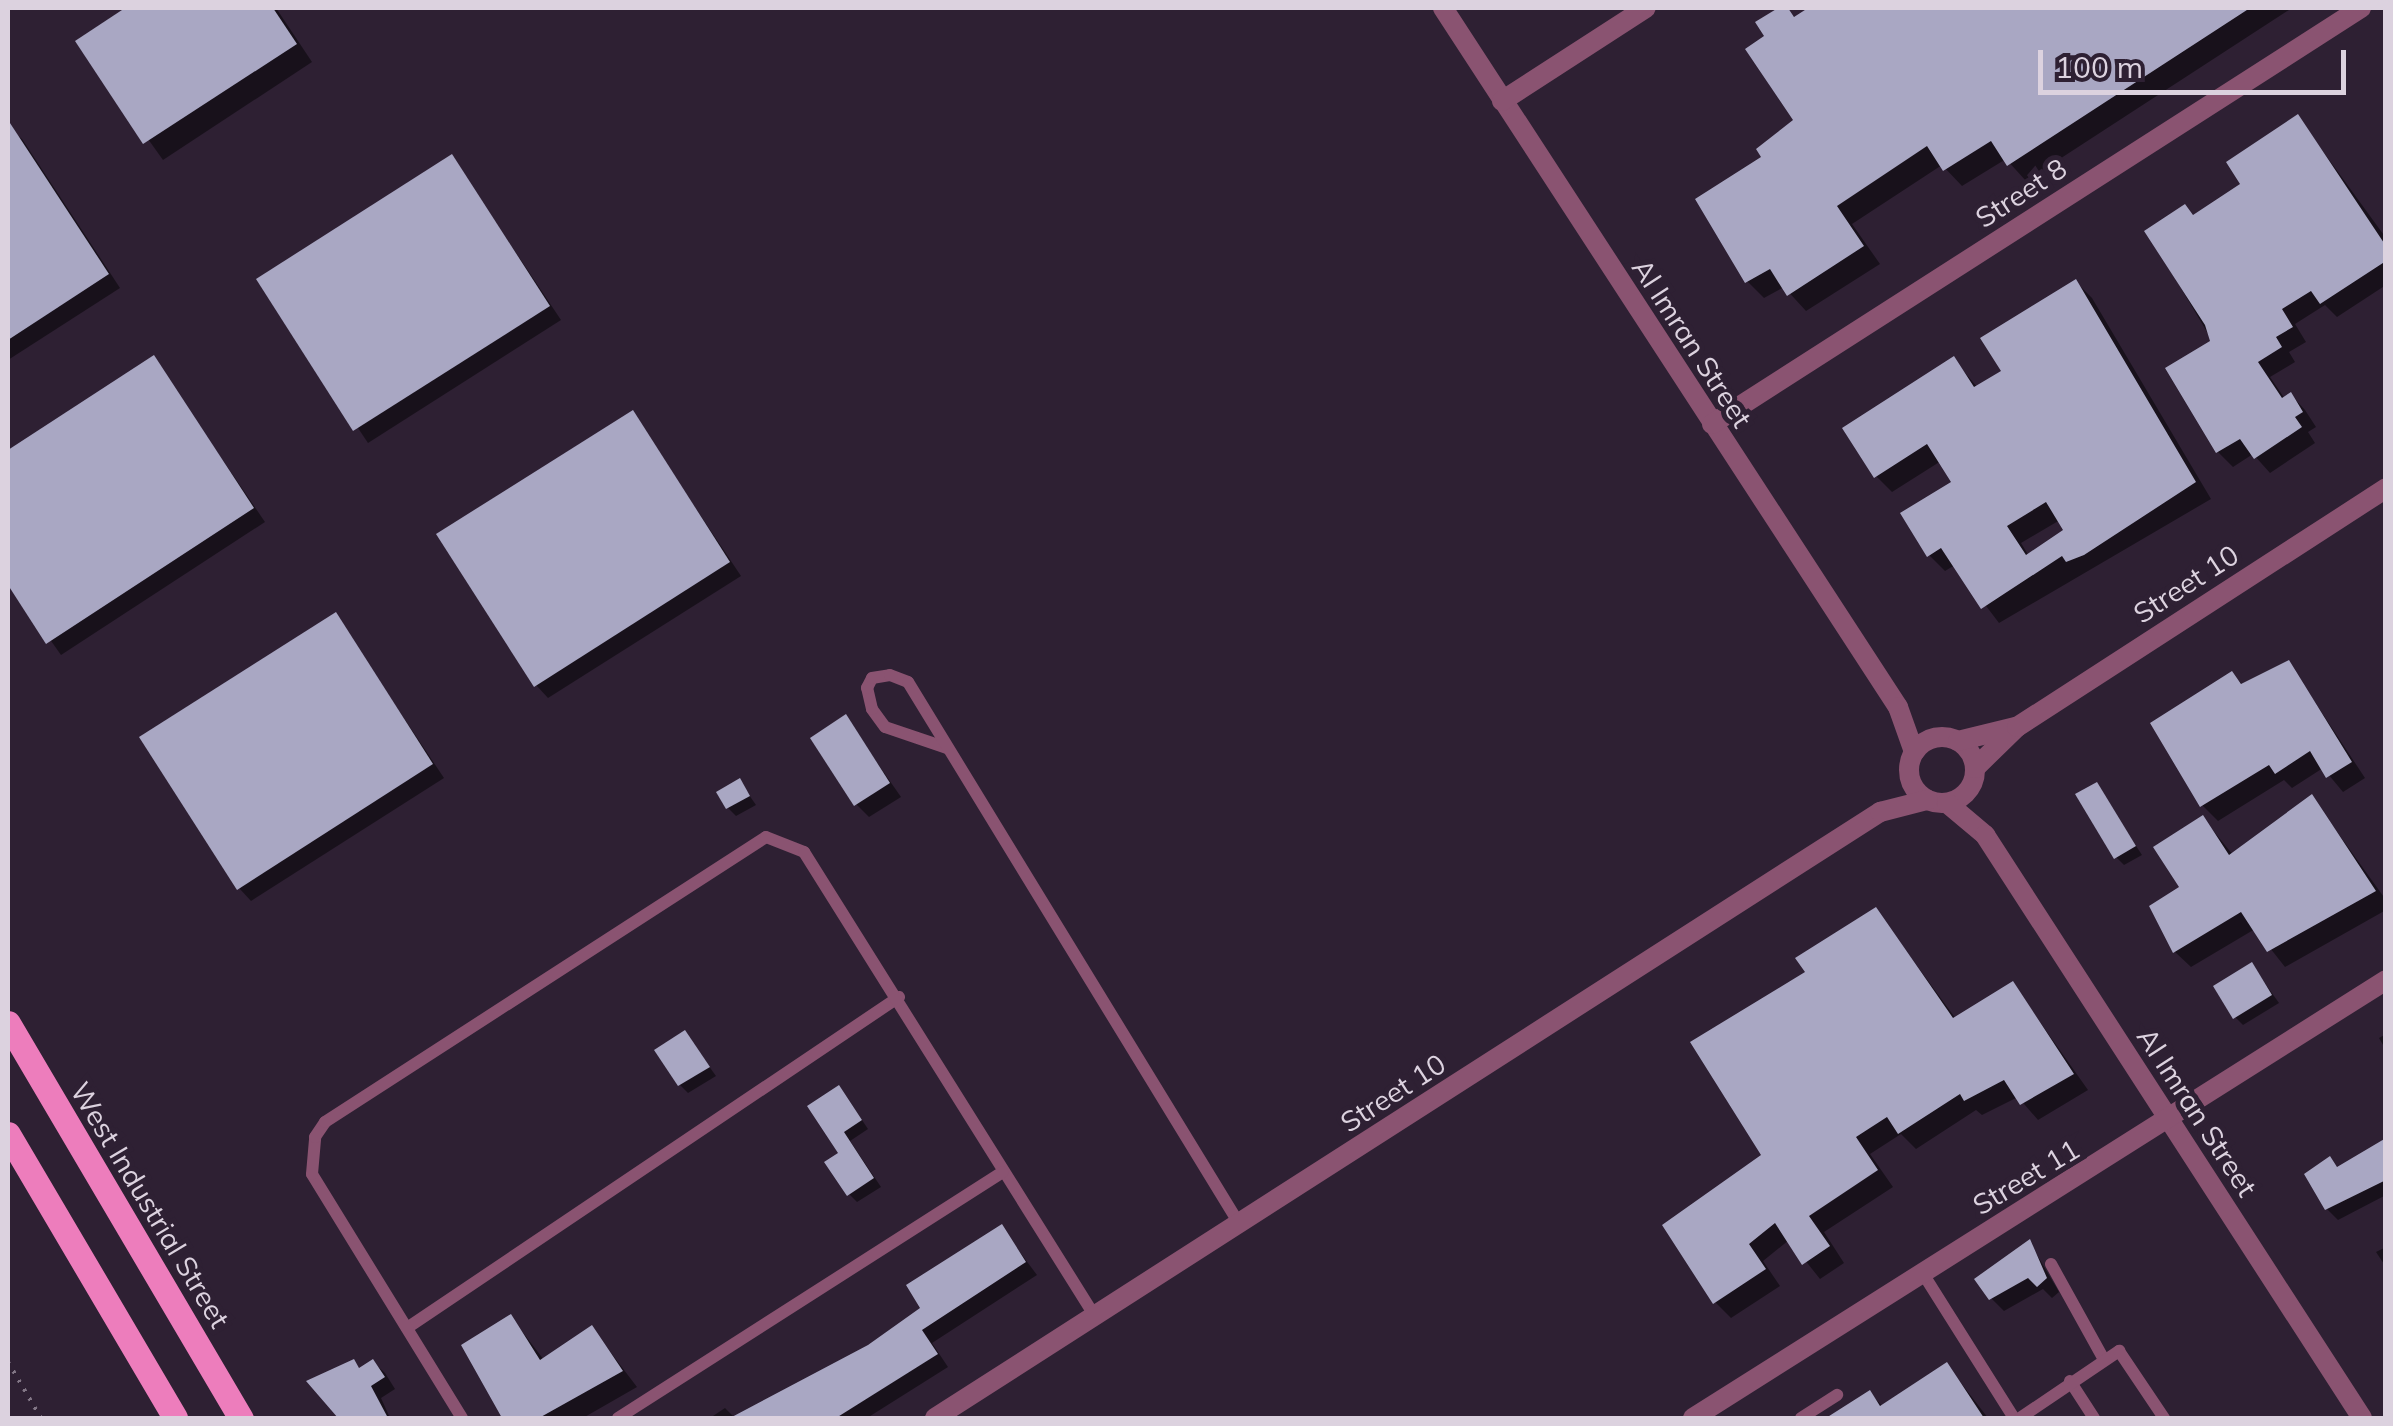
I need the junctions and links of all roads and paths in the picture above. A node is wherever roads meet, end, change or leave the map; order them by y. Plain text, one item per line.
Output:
1 (1442, 8) edge
2 (1646, 8) edge
3 (2360, 8) edge
4 (1502, 101) junction
5 (1712, 424) junction
6 (2386, 488) edge
7 (1898, 707) junction
8 (2017, 727) junction
9 (1950, 739) junction
10 (948, 748) junction
11 (1911, 762) junction
12 (1974, 776) junction
13 (1937, 801) junction
14 (1880, 812) junction
15 (1985, 835) junction
16 (2386, 980) edge
17 (898, 997) junction
18 (8, 1023) edge
19 (2170, 1122) junction
20 (8, 1134) edge
21 (1002, 1172) junction
22 (1240, 1225) junction
23 (2052, 1264) dead end
24 (1922, 1272) junction
25 (1096, 1318) junction
26 (407, 1328) junction
27 (2103, 1358) junction
28 (8, 1362) edge
29 (2070, 1380) junction
30 (1837, 1395) dead end
31 (41, 1418) edge
32 (175, 1418) edge
33 (240, 1418) edge
34 (462, 1418) edge
35 (618, 1418) edge
36 (935, 1418) edge
37 (1694, 1418) edge
38 (1801, 1418) edge
39 (2017, 1418) edge
40 (2094, 1418) edge
41 (2164, 1418) edge
42 (2362, 1418) edge

1 - 4 street, Al Imran Street
2 - 4 street
3 - 5 street, Street 8
4 - 5 street, Al Imran Street
5 - 7 street, Al Imran Street
6 - 8 street, Street 10
7 - 9 street, Al Imran Street
7 - 11 street, Al Imran Street
8 - 9 street, Street 10
8 - 12 street, Street 10
9 - 11 street, Street 10
9 - 12 street, Al Imran Street
10 - 10 lane
10 - 22 lane
11 - 13 street, Al Imran Street
11 - 14 street, Street 10
12 - 13 street, Street 10
12 - 15 street, Al Imran Street
13 - 14 street, Street 10
13 - 15 street, Al Imran Street
14 - 22 street, Street 10
15 - 19 street, Al Imran Street
16 - 19 street, Street 11
17 - 21 lane
17 - 26 lane
17 - 26 lane
18 - 33 main road, West Industrial Street
19 - 24 street, Street 11
19 - 42 street, Al Imran Street
20 - 32 main road
21 - 25 lane
21 - 35 lane
22 - 25 street, Street 10
23 - 27 lane
24 - 37 street, Street 11
24 - 39 lane
25 - 36 street, Street 10
26 - 34 lane
27 - 29 lane
27 - 41 lane
28 - 31 path
29 - 39 lane
29 - 40 lane
30 - 38 lane

